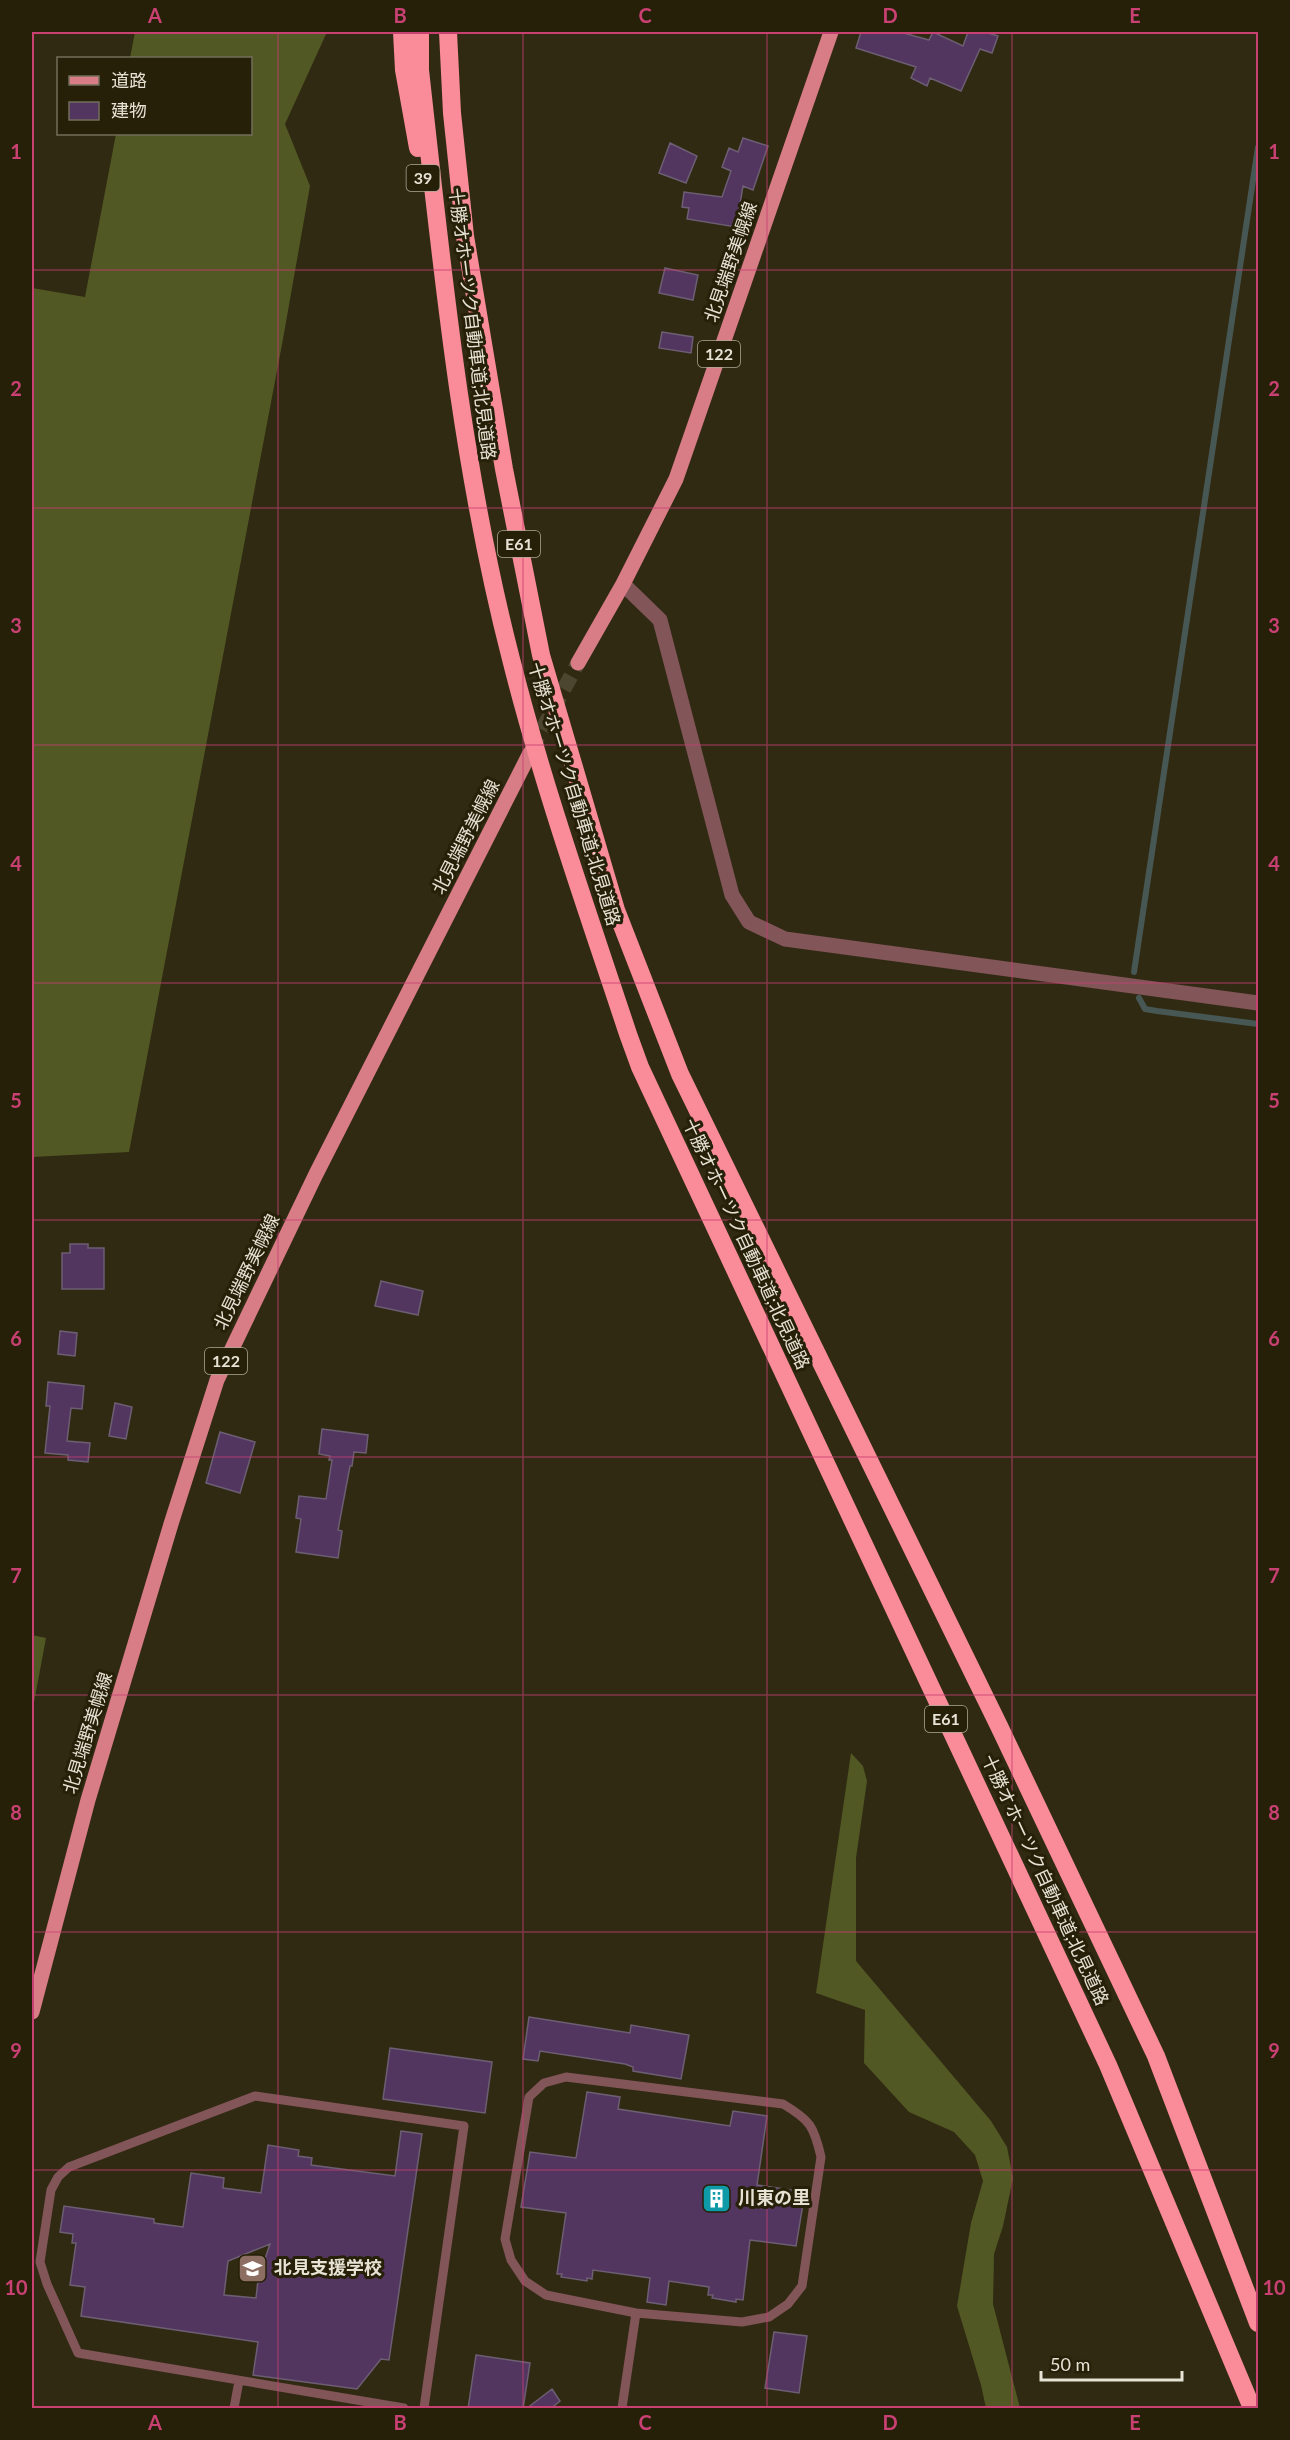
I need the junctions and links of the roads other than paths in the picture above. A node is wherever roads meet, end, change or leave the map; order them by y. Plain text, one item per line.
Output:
1 (402, 32) edge
2 (420, 32) edge
3 (448, 32) edge
4 (459, 32) edge
5 (831, 32) edge
6 (452, 113) junction
7 (448, 324) junction
8 (623, 584) junction
9 (578, 663) tunnel mouth
10 (530, 753) tunnel mouth
11 (1258, 1003) edge
12 (32, 2012) edge
13 (636, 2313) junction
14 (1258, 2323) edge
15 (239, 2381) junction
16 (234, 2409) edge
17 (404, 2409) edge
18 (424, 2409) edge
19 (622, 2409) edge
20 (1252, 2409) edge

1 - 7 highway, 39
2 - 7 highway, 十勝オホーツク自動車道;北見道路 / E61
3 - 6 highway, 十勝オホーツク自動車道;北見道路 / E61
4 - 6 highway
5 - 8 main road, 北見端野美幌線 / 122
6 - 14 highway, 十勝オホーツク自動車道;北見道路 / E61
7 - 20 highway, 十勝オホーツク自動車道;北見道路 / E61
8 - 9 main road, 北見端野美幌線 / 122
8 - 11 street
10 - 12 main road, 北見端野美幌線 / 122
13 - 13 lane
13 - 19 lane
15 - 16 lane
15 - 17 lane
15 - 18 lane

